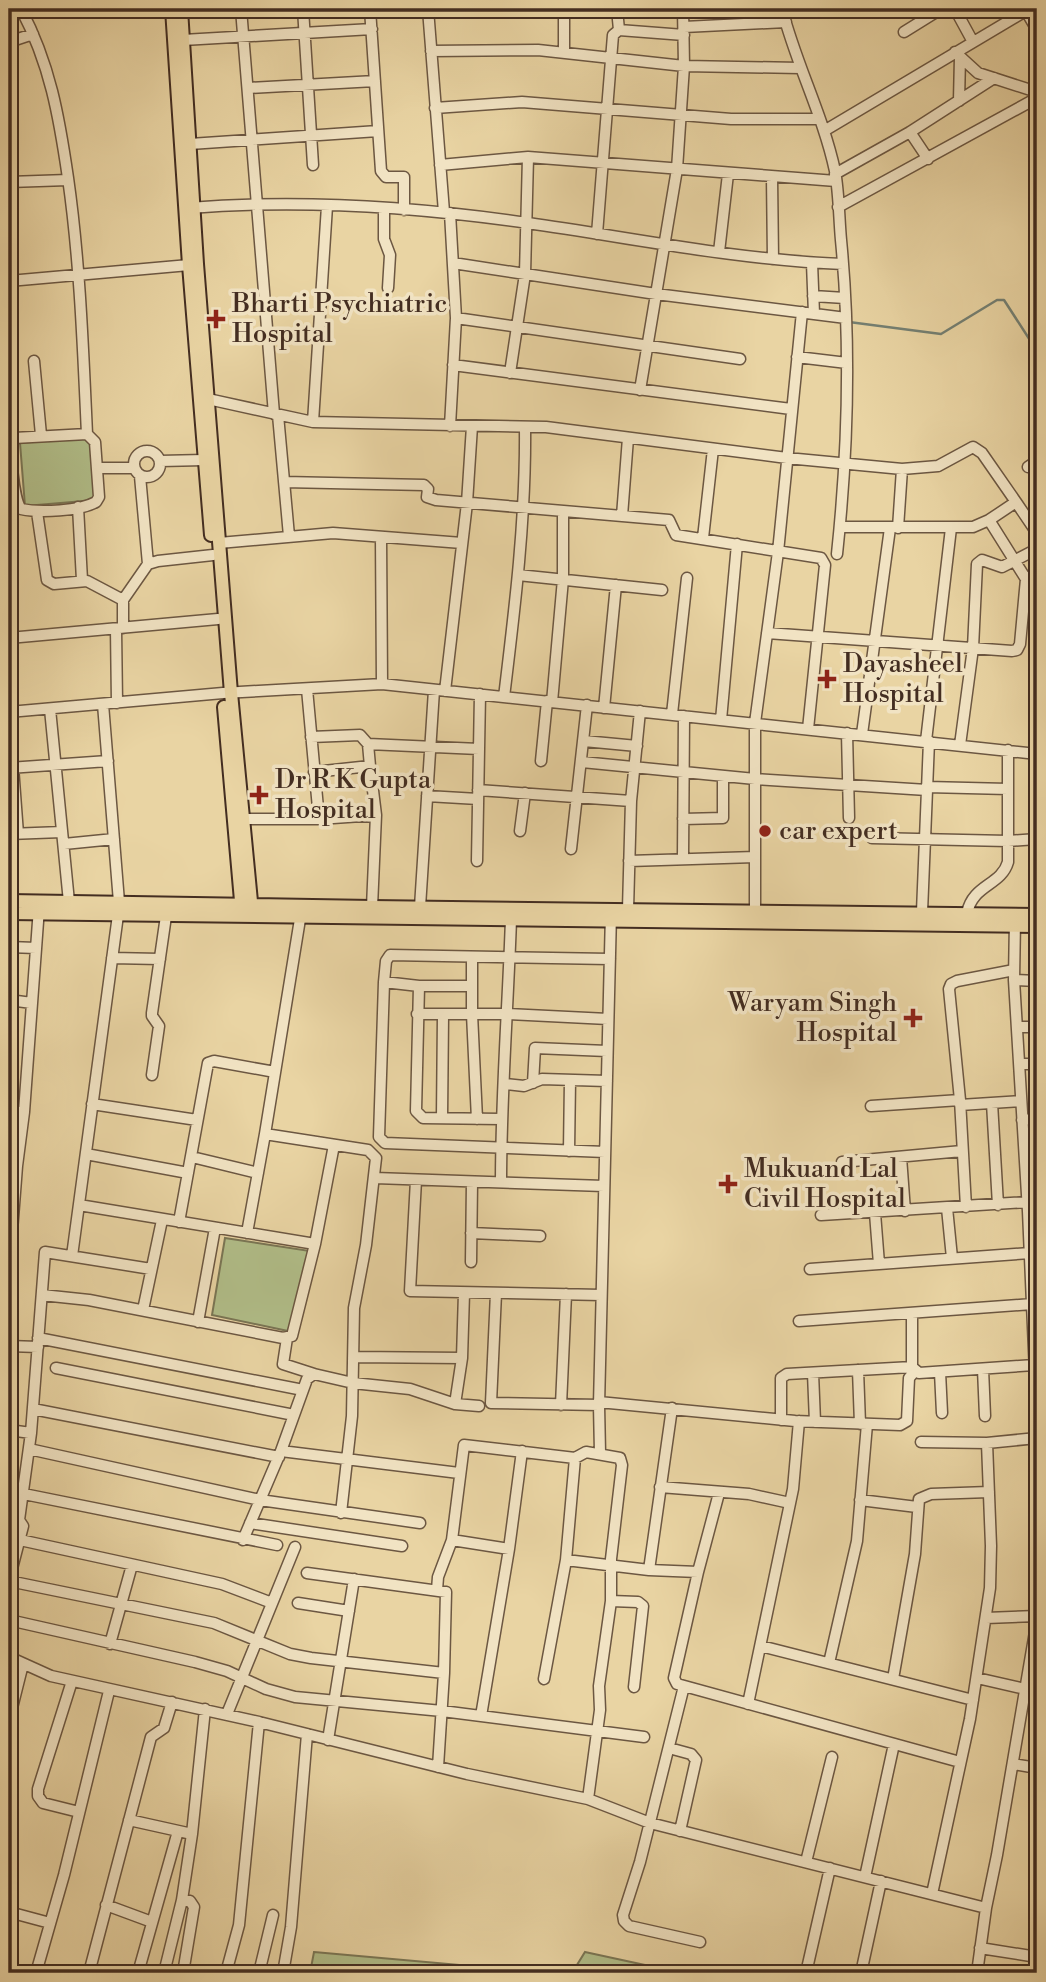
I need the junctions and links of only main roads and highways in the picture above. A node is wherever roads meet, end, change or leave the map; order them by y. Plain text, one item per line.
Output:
1 (172, 9) edge
2 (181, 9) edge
3 (190, 208) junction
4 (227, 693) junction
5 (9, 901) edge
6 (39, 907) junction
7 (118, 909) junction
8 (247, 910) junction
9 (301, 911) junction
10 (9, 913) edge
11 (611, 915) junction
12 (1037, 915) edge
13 (1015, 920) junction
14 (1037, 926) edge

1 - 3 main road
2 - 3 main road
3 - 4 main road
3 - 4 main road
4 - 8 main road
4 - 8 main road
5 - 6 main road
6 - 7 main road
6 - 7 main road
6 - 10 main road
7 - 8 main road
7 - 8 main road
8 - 9 main road
9 - 11 main road
9 - 11 main road
11 - 13 main road
11 - 13 main road
12 - 13 main road
13 - 14 main road

